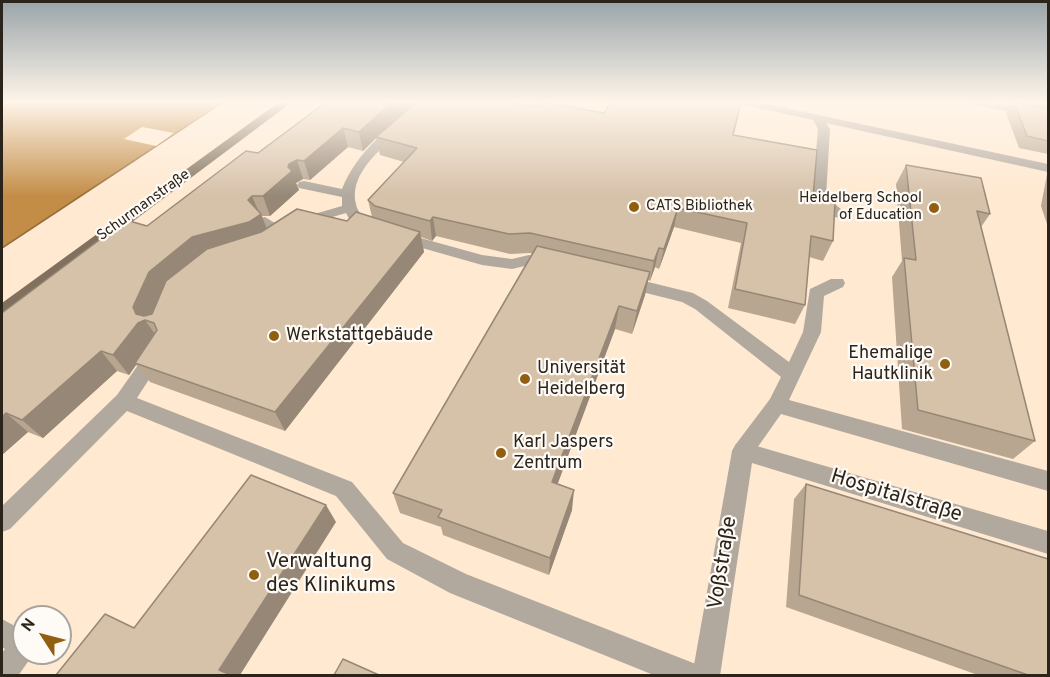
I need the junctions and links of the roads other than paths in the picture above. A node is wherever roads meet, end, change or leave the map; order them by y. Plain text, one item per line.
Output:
1 (243, 134) edge
2 (388, 134) edge
3 (824, 134) edge
4 (890, 134) edge
5 (1048, 168) edge
6 (304, 185) edge
7 (349, 201) junction
8 (840, 214) dead end
9 (265, 220) dead end
10 (572, 270) edge
11 (603, 277) edge
12 (837, 283) dead end
13 (2, 311) edge
14 (160, 349) edge
15 (792, 375) junction
16 (124, 400) junction
17 (777, 405) junction
18 (742, 452) junction
19 (1048, 481) edge
20 (2, 521) edge
21 (1048, 543) edge
22 (2, 632) edge
23 (2, 674) edge
24 (691, 675) edge
25 (706, 675) edge

1 - 13 main road, Schurmanstraße
2 - 7 street
3 - 8 street
4 - 5 street
6 - 7 street
7 - 9 street
7 - 10 street
11 - 15 street
12 - 15 street
14 - 16 street
15 - 17 street
16 - 20 street
16 - 24 street
17 - 18 street
17 - 19 street
18 - 21 street, Hospitalstraße
18 - 25 street, Voßstraße
22 - 23 street

